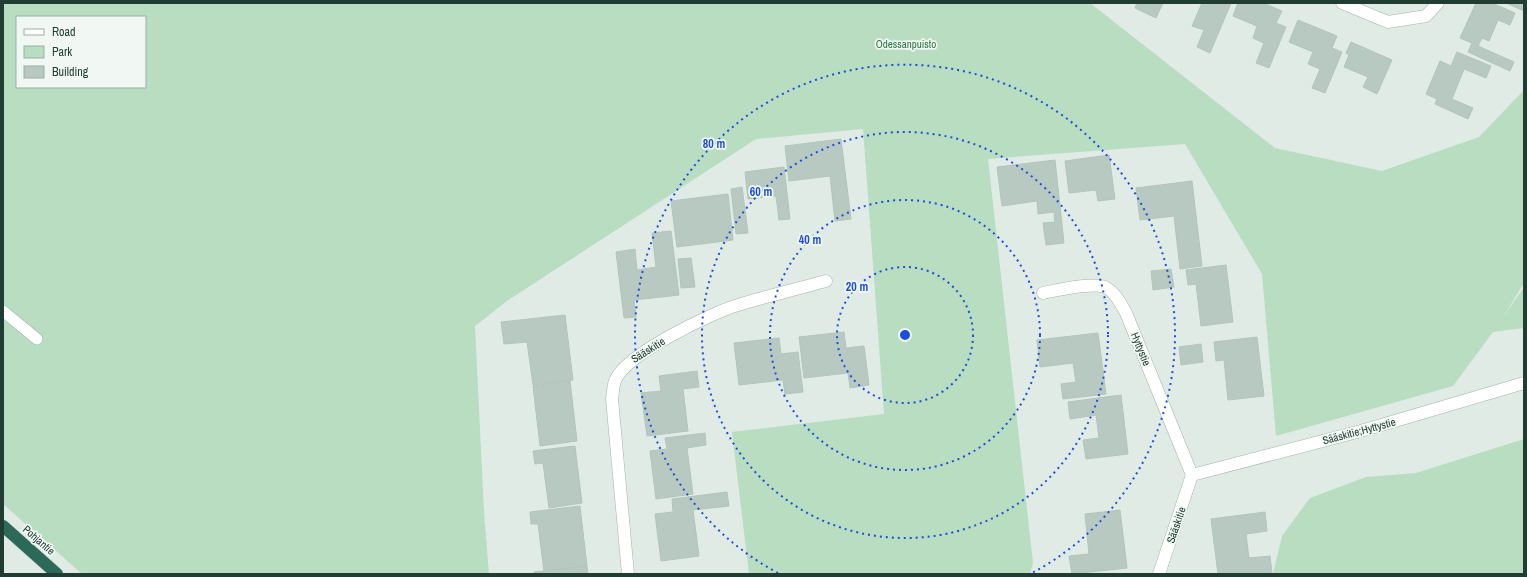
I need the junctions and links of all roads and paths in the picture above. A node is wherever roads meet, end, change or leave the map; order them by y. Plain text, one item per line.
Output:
1 (1342, 3) edge
2 (1438, 3) edge
3 (826, 281) dead end
4 (1043, 293) dead end
5 (3, 311) edge
6 (37, 339) dead end
7 (1524, 383) edge
8 (1192, 475) junction
9 (3, 526) edge
10 (57, 574) edge
11 (628, 574) edge
12 (1159, 574) edge

1 - 2 street
3 - 11 street, Sääskitie
4 - 8 street, Hyttystie
5 - 6 lane
7 - 8 street, Sääskitie;Hyttystie
8 - 12 street, Sääskitie
9 - 10 highway, Pohjantie

